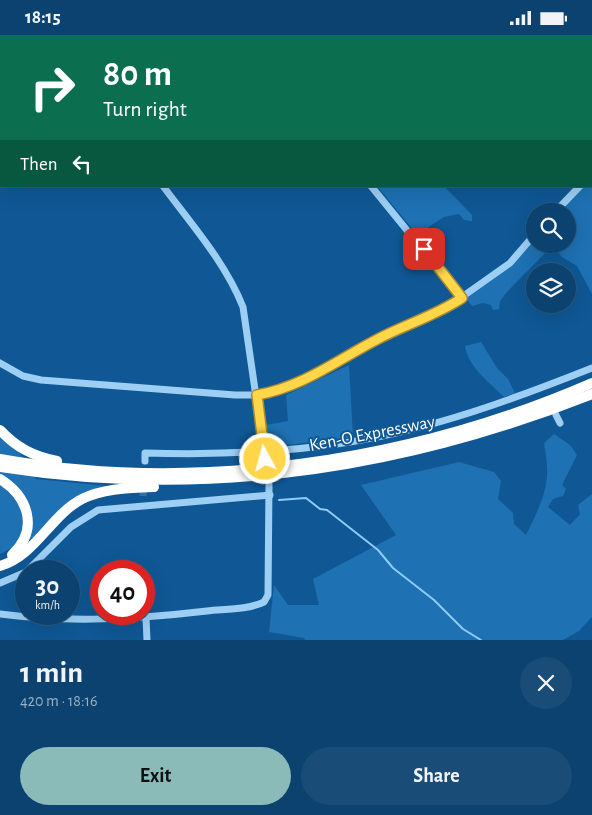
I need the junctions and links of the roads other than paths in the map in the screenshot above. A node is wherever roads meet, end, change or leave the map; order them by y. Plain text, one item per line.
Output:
1 (164, 187) edge
2 (372, 187) edge
3 (579, 187) edge
4 (564, 203) edge
5 (526, 244) edge
6 (462, 298) junction
7 (0, 363) edge
8 (592, 369) edge
9 (592, 383) edge
10 (546, 387) junction
11 (592, 394) edge
12 (257, 395) junction
13 (550, 395) dead end
14 (556, 415) dead end
15 (560, 423) dead end
16 (0, 430) edge
17 (264, 455) junction
18 (0, 459) edge
19 (145, 461) dead end
20 (0, 467) edge
21 (105, 470) junction
22 (259, 476) junction
23 (0, 479) edge
24 (269, 485) dead end
25 (270, 495) junction
26 (143, 496) tunnel mouth
27 (143, 505) junction
28 (38, 560) edge
29 (0, 561) edge
30 (0, 566) edge
31 (15, 576) edge
32 (0, 583) edge
33 (0, 614) edge
34 (155, 617) edge
35 (90, 620) edge
36 (146, 625) edge
37 (147, 640) edge

1 - 12 street
2 - 6 street
3 - 4 street
5 - 6 street
6 - 12 street
7 - 12 street
8 - 10 street
9 - 21 highway, Ken-O Expressway
10 - 13 street
10 - 17 street
11 - 22 highway, Ken-O Expressway
12 - 17 street
14 - 15 street
16 - 21 highway
17 - 19 street
18 - 21 highway, Ken-O Expressway
20 - 22 highway, Ken-O Expressway
22 - 30 highway
23 - 29 highway
24 - 25 street
25 - 27 street
25 - 34 street
26 - 27 street
27 - 28 street
31 - 32 street
33 - 35 street
36 - 37 street

